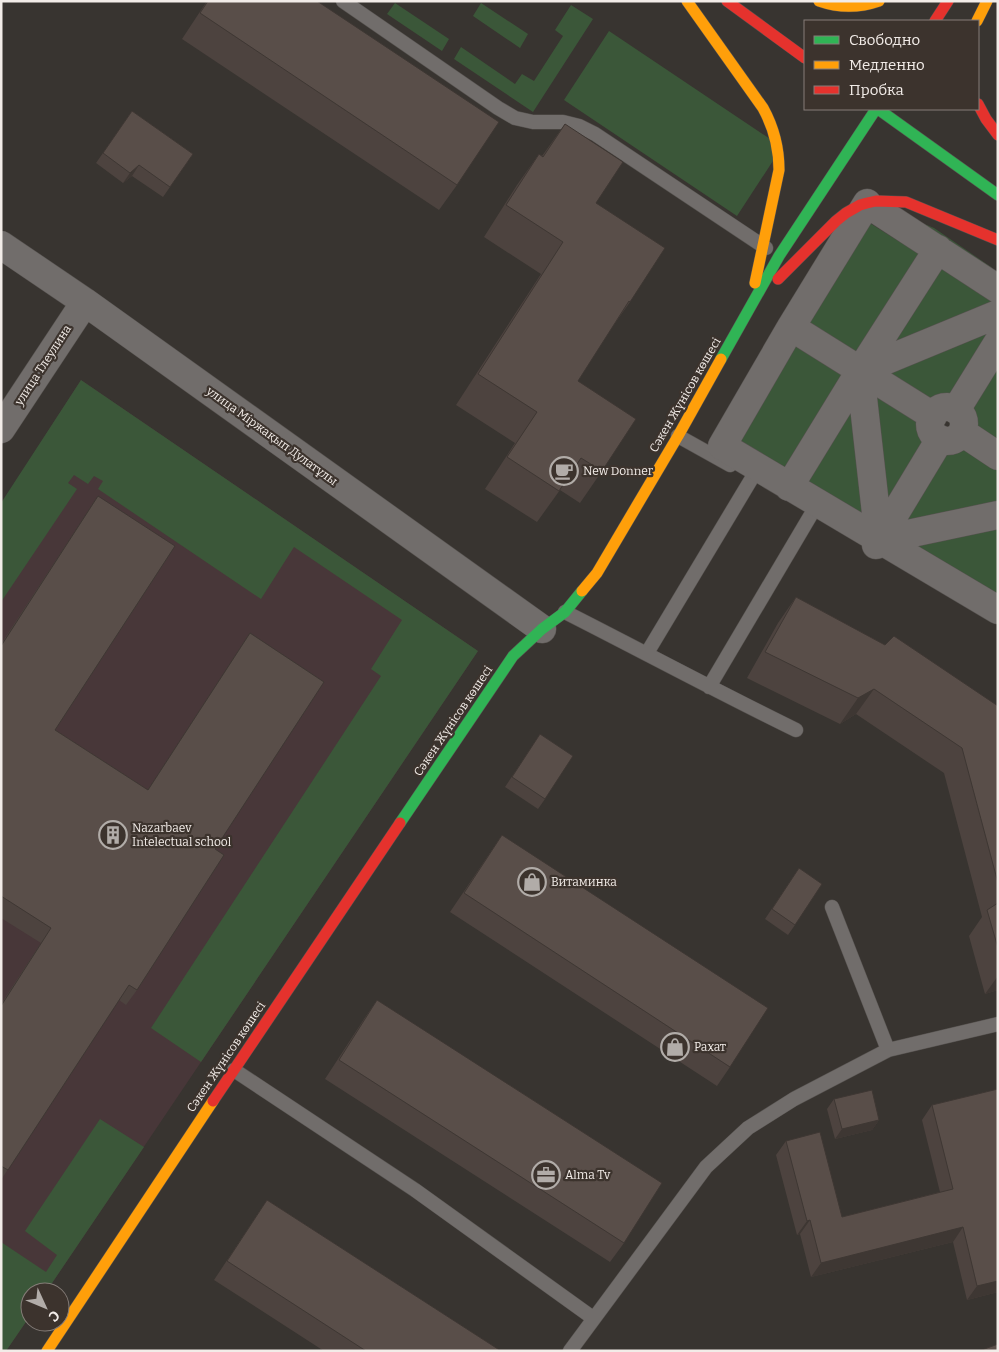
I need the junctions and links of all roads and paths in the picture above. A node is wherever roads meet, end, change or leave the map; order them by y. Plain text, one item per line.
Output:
1 (343, 1) edge
2 (686, 1) edge
3 (727, 1) edge
4 (818, 1) edge
5 (879, 1) edge
6 (987, 1) edge
7 (946, 2) edge
8 (936, 20) edge
9 (978, 20) edge
10 (804, 57) edge
11 (979, 106) edge
12 (876, 110) edge
13 (878, 110) edge
14 (998, 135) edge
15 (998, 194) edge
16 (874, 208) junction
17 (998, 240) edge
18 (1, 245) edge
19 (763, 246) junction
20 (938, 249) junction
21 (779, 256) junction
22 (998, 289) edge
23 (85, 302) junction
24 (749, 308) junction
25 (998, 314) edge
26 (791, 328) junction
27 (998, 342) edge
28 (860, 371) junction
29 (947, 424) junction
30 (1, 429) edge
31 (678, 436) junction
32 (998, 456) edge
33 (752, 478) junction
34 (789, 487) junction
35 (812, 513) junction
36 (998, 515) edge
37 (876, 545) junction
38 (998, 610) edge
39 (564, 612) junction
40 (998, 622) edge
41 (542, 630) junction
42 (647, 653) junction
43 (709, 687) junction
44 (796, 730) dead end
45 (832, 907) dead end
46 (998, 1024) edge
47 (888, 1050) junction
48 (234, 1070) junction
49 (593, 1318) junction
50 (47, 1351) edge
51 (570, 1351) edge

1 - 19 lane
2 - 19 main road
3 - 10 main road
4 - 5 main road
6 - 9 main road
7 - 8 main road
11 - 14 main road
12 - 21 main road, Сәкен Жүнісов көшесі
13 - 15 main road
16 - 17 main road
16 - 20 street
16 - 24 main road
16 - 26 street
18 - 23 street, улица Міржақып Дулатұлы
19 - 21 lane
19 - 24 main road
20 - 22 street
20 - 28 street
21 - 24 main road, Сәкен Жүнісов көшесі
23 - 30 street, улица Тлеулина
23 - 41 street, улица Міржақып Дулатұлы
24 - 31 main road, Сәкен Жүнісов көшесі
25 - 28 street
26 - 28 street
26 - 34 street
27 - 29 street
28 - 29 street
28 - 34 street
28 - 37 street
29 - 32 street
29 - 37 street
31 - 33 lane
31 - 39 main road, Сәкен Жүнісов көшесі
33 - 35 lane
33 - 42 lane
34 - 37 street
35 - 37 lane
35 - 43 lane
36 - 37 street
37 - 38 street
37 - 40 lane
39 - 41 main road, Сәкен Жүнісов көшесі
39 - 42 lane
41 - 48 main road, Сәкен Жүнісов көшесі
42 - 43 lane
43 - 44 lane
45 - 47 lane
46 - 47 lane
47 - 49 lane
48 - 49 lane
48 - 50 main road, Сәкен Жүнісов көшесі
49 - 51 lane

